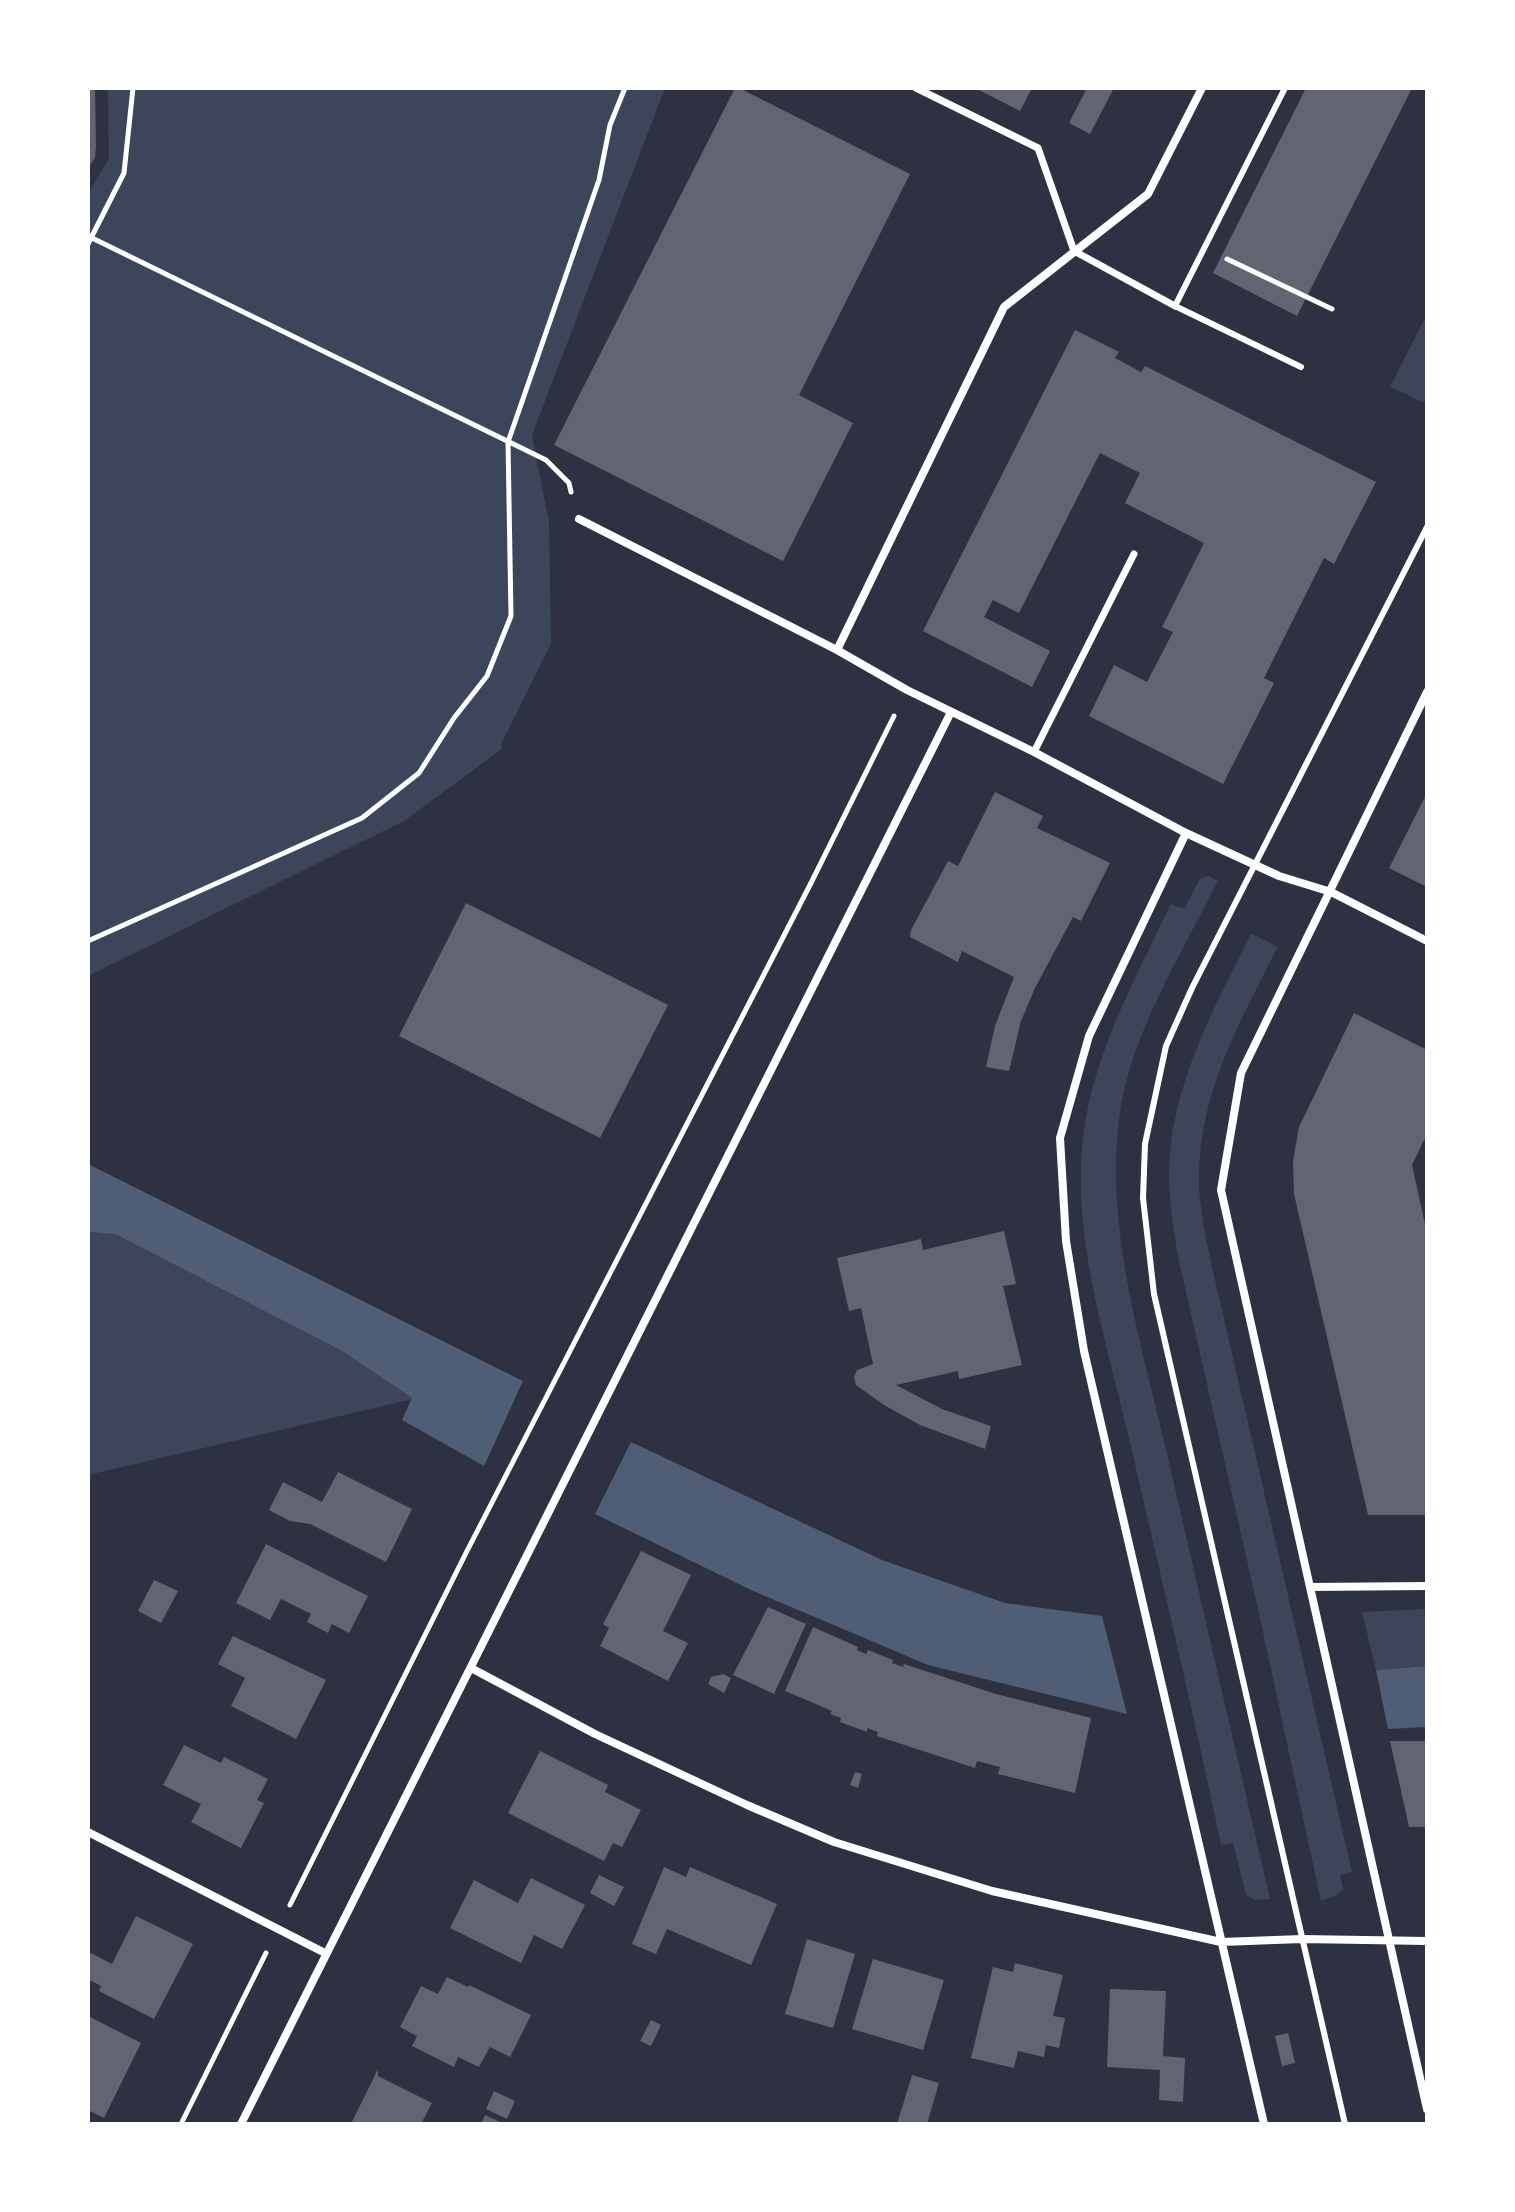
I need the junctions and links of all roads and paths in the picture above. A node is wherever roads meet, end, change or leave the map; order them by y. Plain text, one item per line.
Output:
1 (133, 88) edge
2 (625, 88) edge
3 (916, 88) edge
4 (1202, 88) edge
5 (1285, 88) edge
6 (90, 241) edge
7 (1205, 248) junction
8 (1074, 251) junction
9 (1175, 306) junction
10 (1332, 309) dead end
11 (1301, 367) dead end
12 (508, 442) junction
13 (579, 519) joint
14 (1427, 527) edge
15 (1134, 554) dead end
16 (837, 650) junction
17 (907, 690) junction
18 (1427, 692) edge
19 (951, 712) junction
20 (1034, 752) junction
21 (1186, 833) junction
22 (1253, 864) junction
23 (1331, 892) junction
24 (88, 941) edge
25 (1427, 941) edge
26 (1427, 1586) edge
27 (1310, 1587) junction
28 (471, 1668) junction
29 (88, 1832) edge
30 (278, 1930) junction
31 (1302, 1939) junction
32 (1389, 1940) junction
33 (1427, 1941) edge
34 (1221, 1942) junction
35 (325, 1953) junction
36 (1427, 2109) edge
37 (181, 2124) edge
38 (241, 2124) edge
39 (1264, 2124) edge
40 (1345, 2124) edge

1 - 6 path
2 - 12 path
3 - 8 street
4 - 8 street
5 - 7 lane
6 - 12 path
7 - 9 lane
7 - 10 path
8 - 9 street
8 - 16 street
9 - 11 lane
12 - 13 path
12 - 24 path
13 - 16 street
14 - 22 lane
15 - 20 street
16 - 17 street
17 - 19 street
17 - 30 path
18 - 23 street
19 - 20 street
19 - 28 street
20 - 21 street
21 - 22 street
21 - 34 street
22 - 23 street
22 - 31 lane
23 - 25 street
23 - 27 street
26 - 27 street
27 - 32 street
28 - 34 street
28 - 35 street
29 - 30 street
30 - 35 street
30 - 37 path
31 - 32 street
31 - 34 street
31 - 40 lane
32 - 33 street
32 - 36 street
34 - 39 street
35 - 38 street

